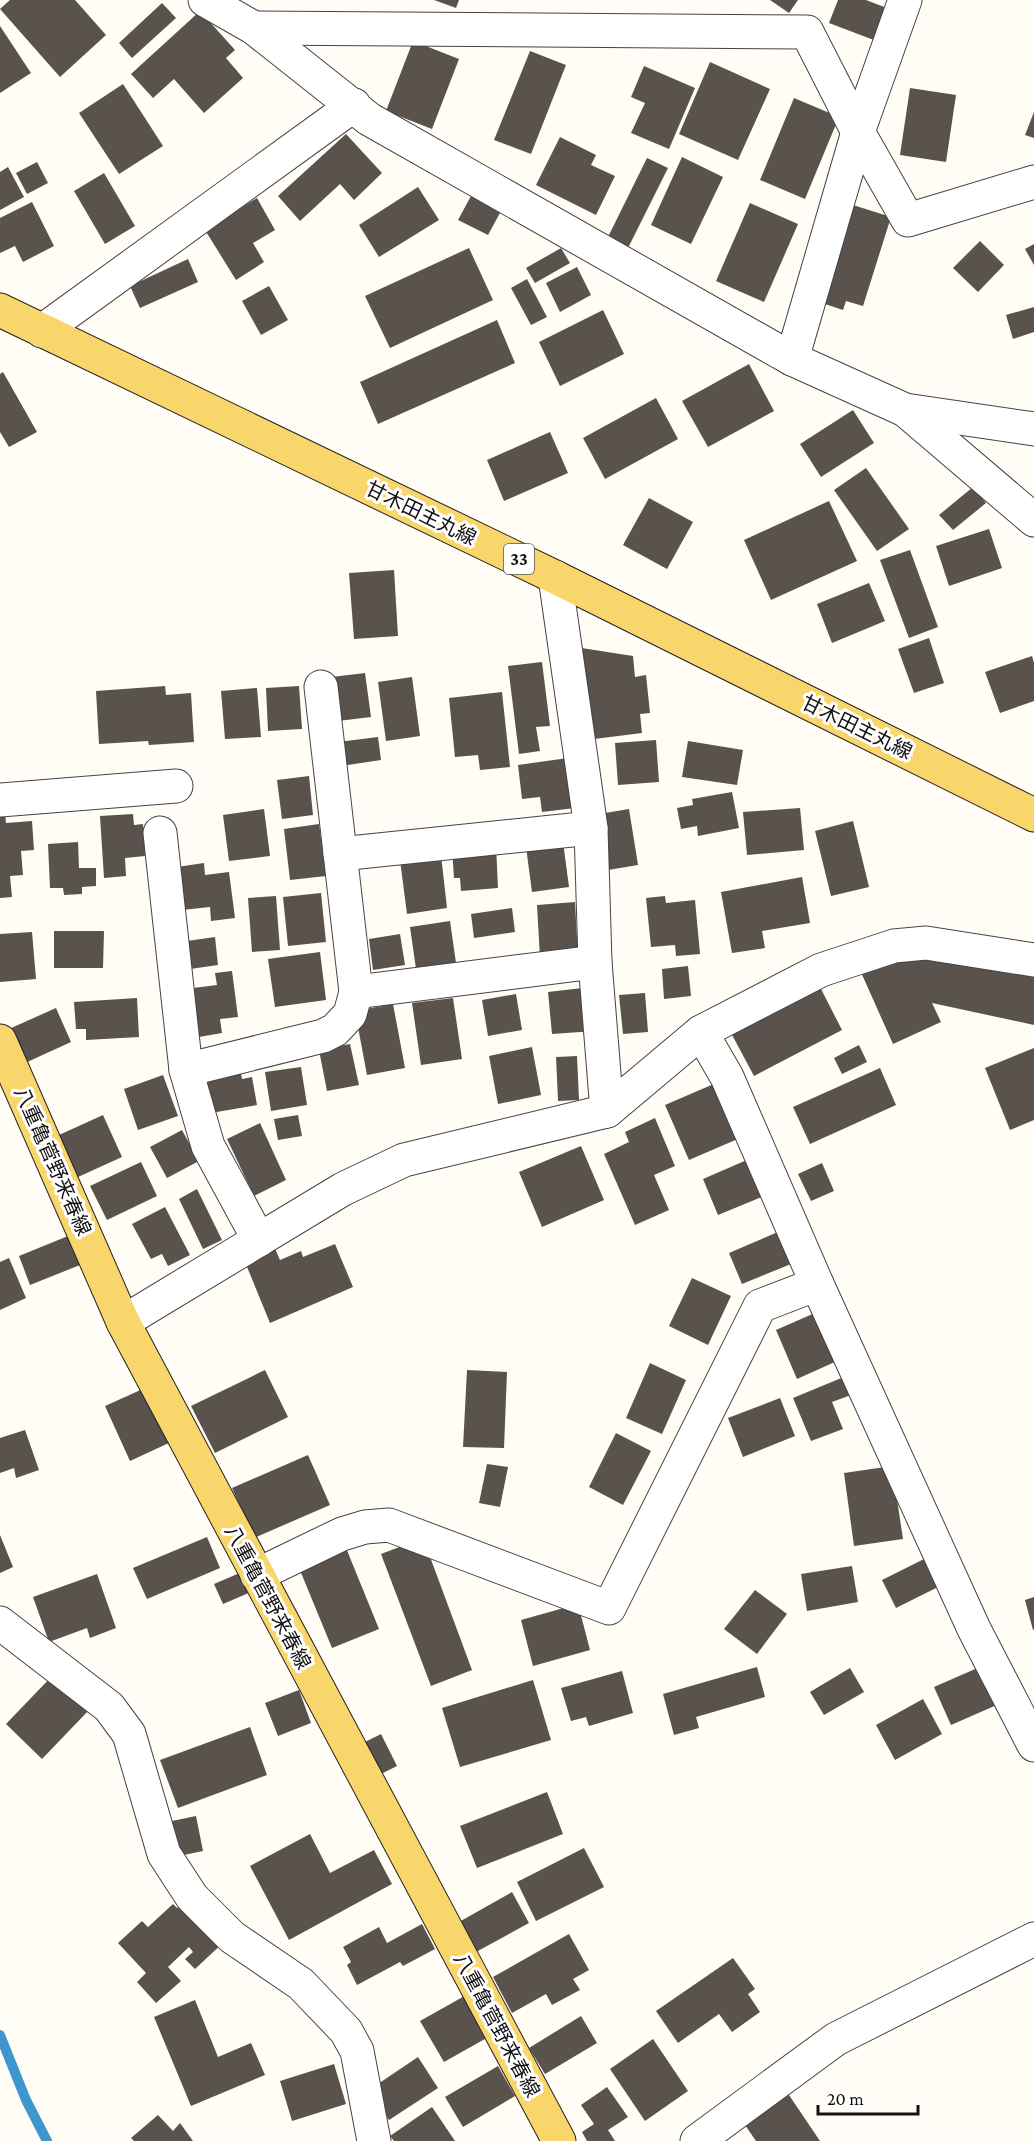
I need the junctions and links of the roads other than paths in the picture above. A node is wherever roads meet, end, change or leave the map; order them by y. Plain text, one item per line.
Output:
1 (205, 0) edge
2 (905, 0) edge
3 (254, 28) junction
4 (354, 105) junction
5 (858, 132) junction
6 (1034, 182) edge
7 (4, 321) edge
8 (42, 331) junction
9 (792, 359) junction
10 (905, 410) junction
11 (1034, 429) edge
12 (1034, 520) edge
13 (555, 577) junction
14 (321, 687) dead end
15 (176, 786) dead end
16 (0, 800) edge
17 (1034, 815) edge
18 (591, 828) junction
19 (160, 833) dead end
20 (340, 854) junction
21 (1034, 960) edge
22 (595, 962) junction
23 (356, 992) junction
24 (701, 1032) junction
25 (0, 1041) edge
26 (186, 1070) junction
27 (607, 1111) junction
28 (259, 1240) junction
29 (817, 1284) junction
30 (123, 1322) junction
31 (256, 1575) junction
32 (0, 1623) edge
33 (1034, 1745) edge
34 (1034, 1938) edge
35 (374, 2141) edge
36 (559, 2141) edge
37 (697, 2141) edge

1 - 3 street
2 - 5 street
3 - 4 street
3 - 5 street
4 - 8 street
4 - 9 street
5 - 6 street
5 - 9 street
7 - 8 main road, 甘木田主丸線 / 33
8 - 13 main road, 甘木田主丸線 / 33
9 - 10 street
10 - 11 street
10 - 12 street
13 - 17 main road, 甘木田主丸線 / 33
13 - 18 street
14 - 20 street
15 - 16 street
18 - 20 street
18 - 22 street
19 - 26 street
20 - 23 street
21 - 24 street
22 - 23 street
22 - 27 street
23 - 26 street
24 - 27 street
24 - 29 street
25 - 30 main road, 八重亀菅野来春線
26 - 28 street
27 - 28 street
28 - 30 street
29 - 31 street
29 - 33 street
30 - 31 main road, 八重亀菅野来春線
31 - 36 main road, 八重亀菅野来春線
32 - 35 street
34 - 37 street

